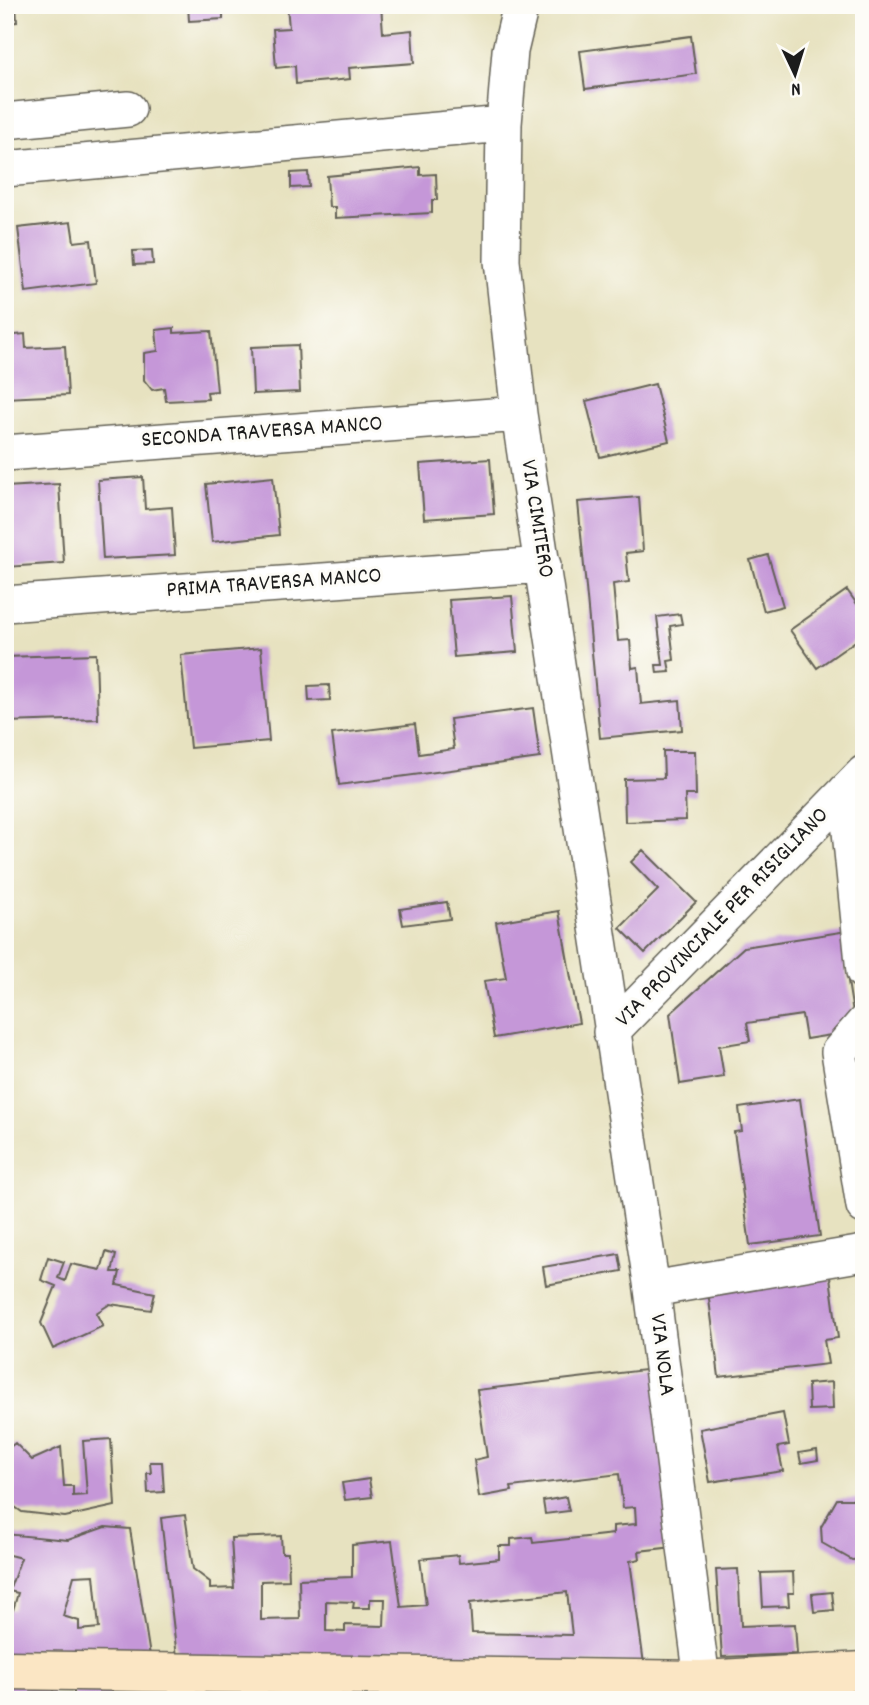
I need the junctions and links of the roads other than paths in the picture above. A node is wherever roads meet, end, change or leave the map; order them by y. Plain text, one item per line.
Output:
1 (521, 5) edge
2 (128, 109) dead end
3 (5, 121) edge
4 (503, 124) junction
5 (5, 169) edge
6 (519, 414) junction
7 (5, 453) edge
8 (543, 565) junction
9 (5, 604) edge
10 (855, 782) edge
11 (864, 972) edge
12 (864, 1023) edge
13 (611, 1032) junction
14 (864, 1206) edge
15 (864, 1253) edge
16 (652, 1289) junction
17 (5, 1670) edge
18 (864, 1671) edge
19 (702, 1680) junction

1 - 4 street, VIA CIMITERO
2 - 3 street
4 - 5 street
4 - 6 street, VIA CIMITERO
6 - 7 street, SECONDA TRAVERSA MANCO
6 - 8 street, VIA CIMITERO
8 - 9 street, PRIMA TRAVERSA MANCO
8 - 13 street, VIA CIMITERO
10 - 11 street
10 - 13 street, VIA PROVINCIALE PER RISIGLIANO
12 - 14 street
13 - 16 street, VIA NOLA
15 - 16 street
16 - 19 street, VIA NOLA
17 - 19 street
18 - 19 street

